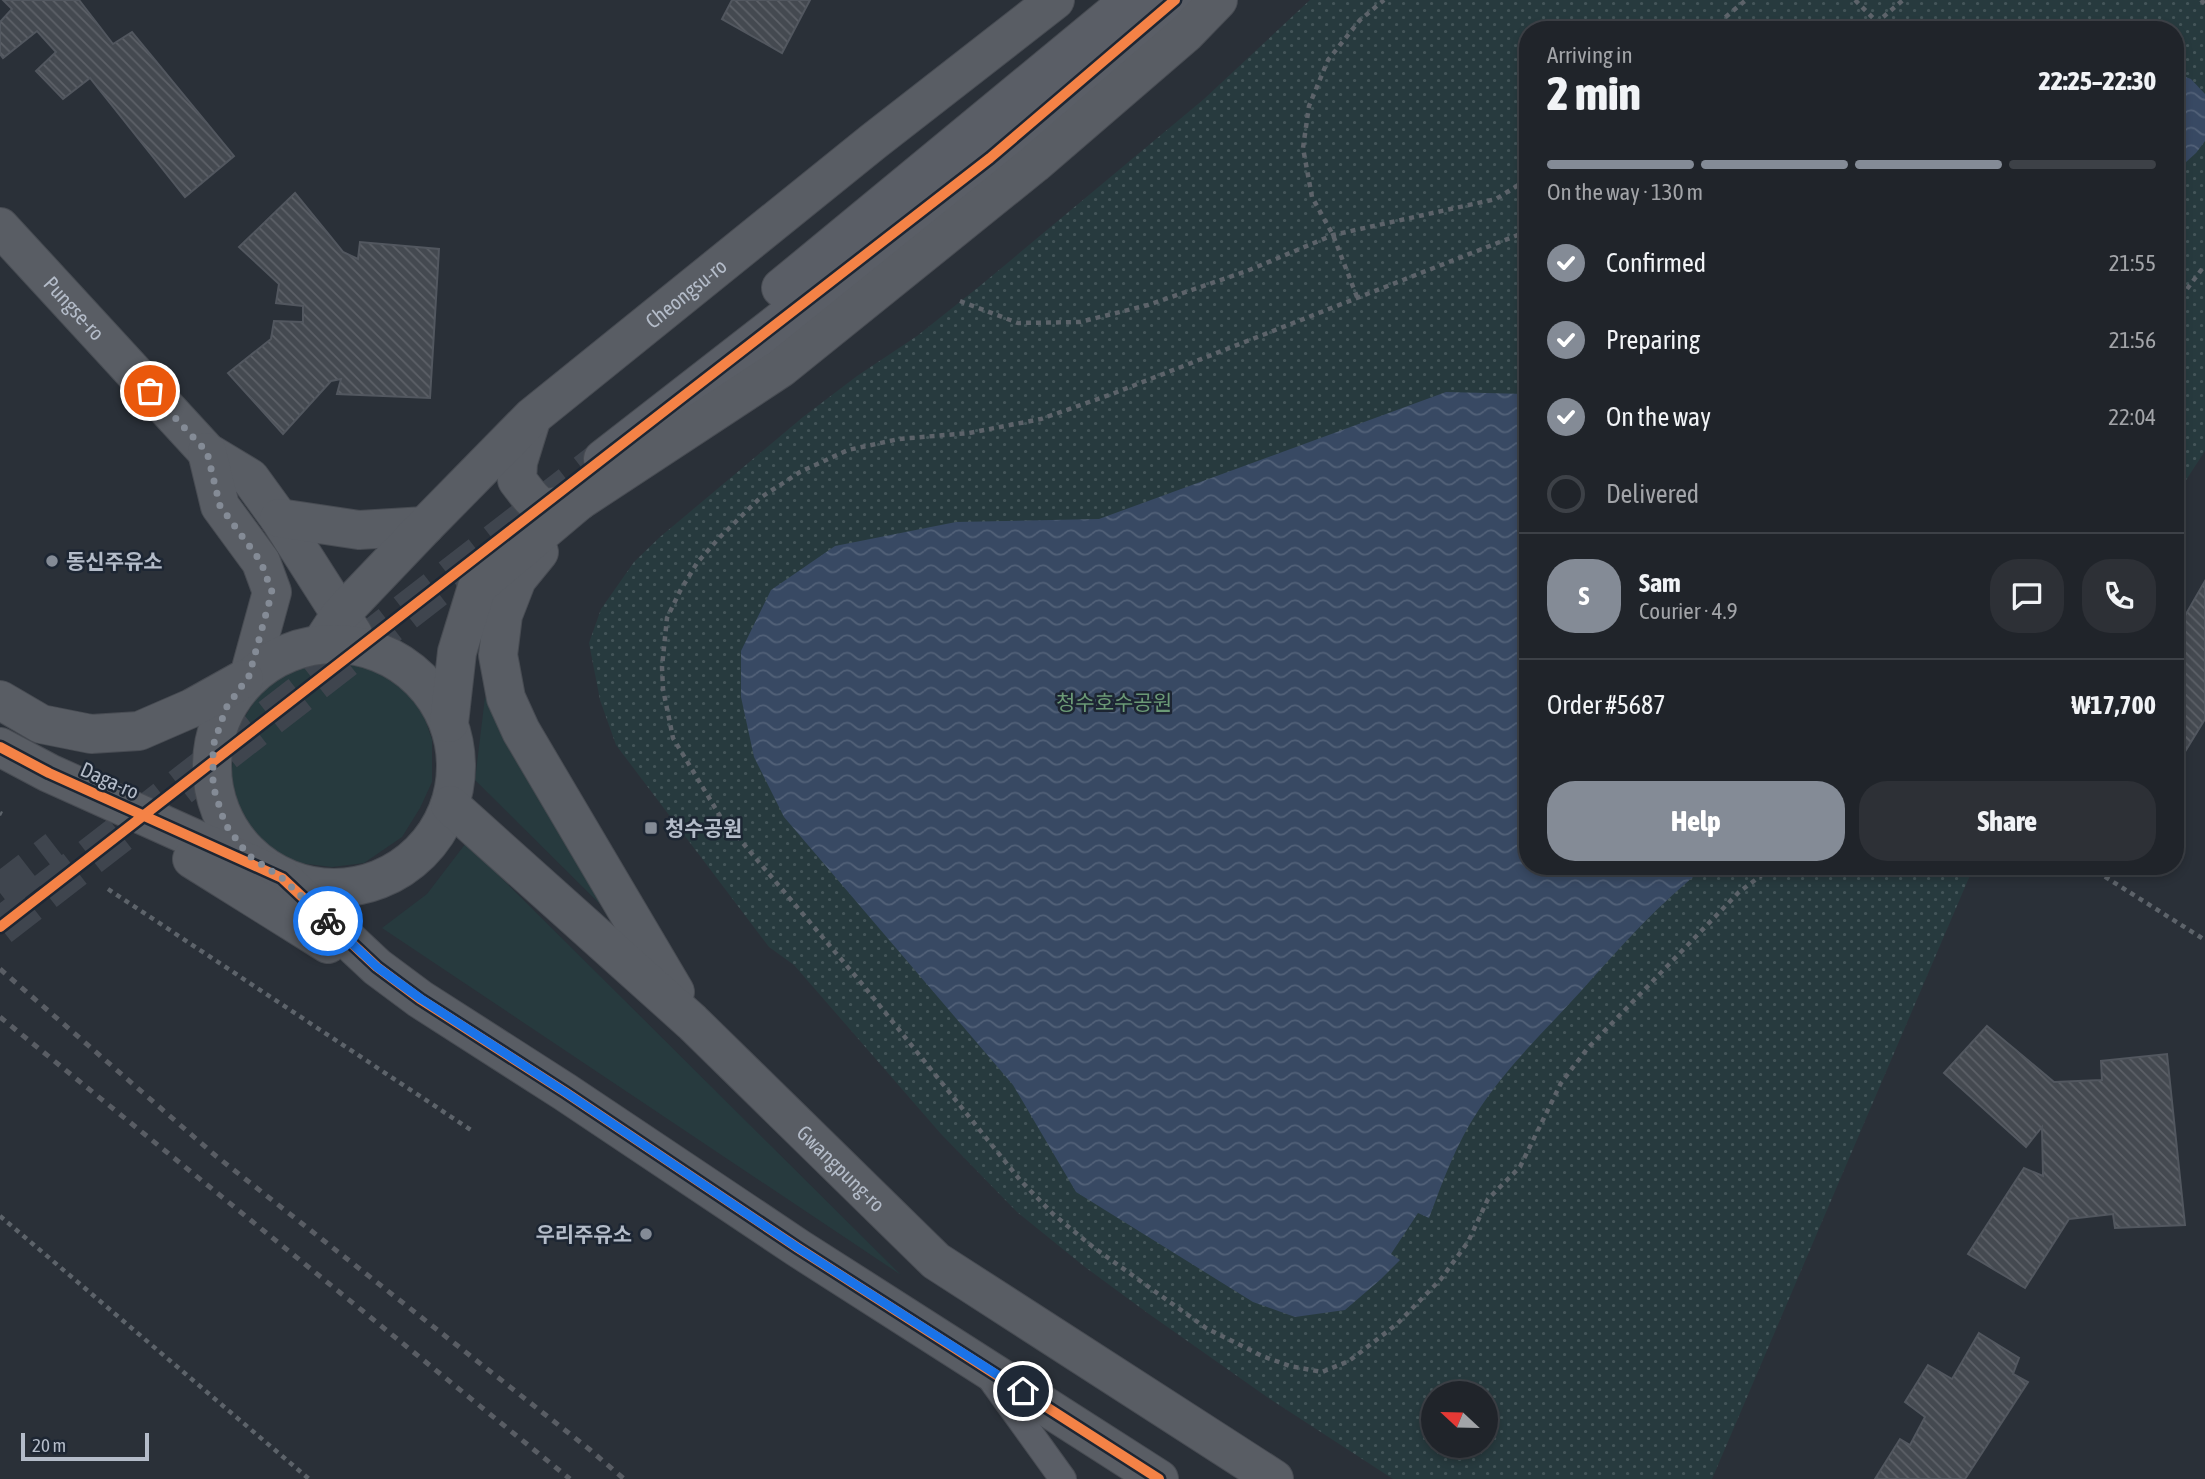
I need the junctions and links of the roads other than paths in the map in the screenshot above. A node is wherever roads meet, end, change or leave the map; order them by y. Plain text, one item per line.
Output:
1 (1055, 0) edge
2 (1130, 0) edge
3 (1175, 0) edge
4 (1219, 0) edge
5 (0, 226) edge
6 (532, 417) junction
7 (207, 452) junction
8 (579, 501) junction
9 (279, 518) junction
10 (425, 526) junction
11 (341, 635) junction
12 (249, 676) junction
13 (0, 700) edge
14 (449, 723) junction
15 (0, 747) edge
16 (49, 774) junction
17 (450, 805) junction
18 (282, 878) junction
19 (421, 999) junction
20 (692, 1022) junction
21 (979, 1364) junction
22 (1063, 1479) edge
23 (1159, 1479) edge
24 (1274, 1479) edge

1 - 6 street, Cheongsu-ro
2 - 3 street
4 - 8 street
5 - 7 street, Pungse-ro
6 - 8 street
6 - 10 street, Cheongsu-ro
7 - 9 street, Pungse-ro
7 - 12 street, Pungse-ro
8 - 14 street
8 - 20 street
9 - 10 street
9 - 11 street, Pungse-ro
10 - 11 street, Cheongsu-ro
11 - 12 street
11 - 14 street
12 - 13 street, Daga-ro
12 - 18 street
14 - 17 street
15 - 16 street, Daga-ro
16 - 18 street, Daga-ro
16 - 19 street
17 - 18 street
17 - 20 street, Gwangpung-ro
18 - 19 street
19 - 21 street
20 - 24 street, Gwangpung-ro
21 - 22 lane
21 - 23 street

